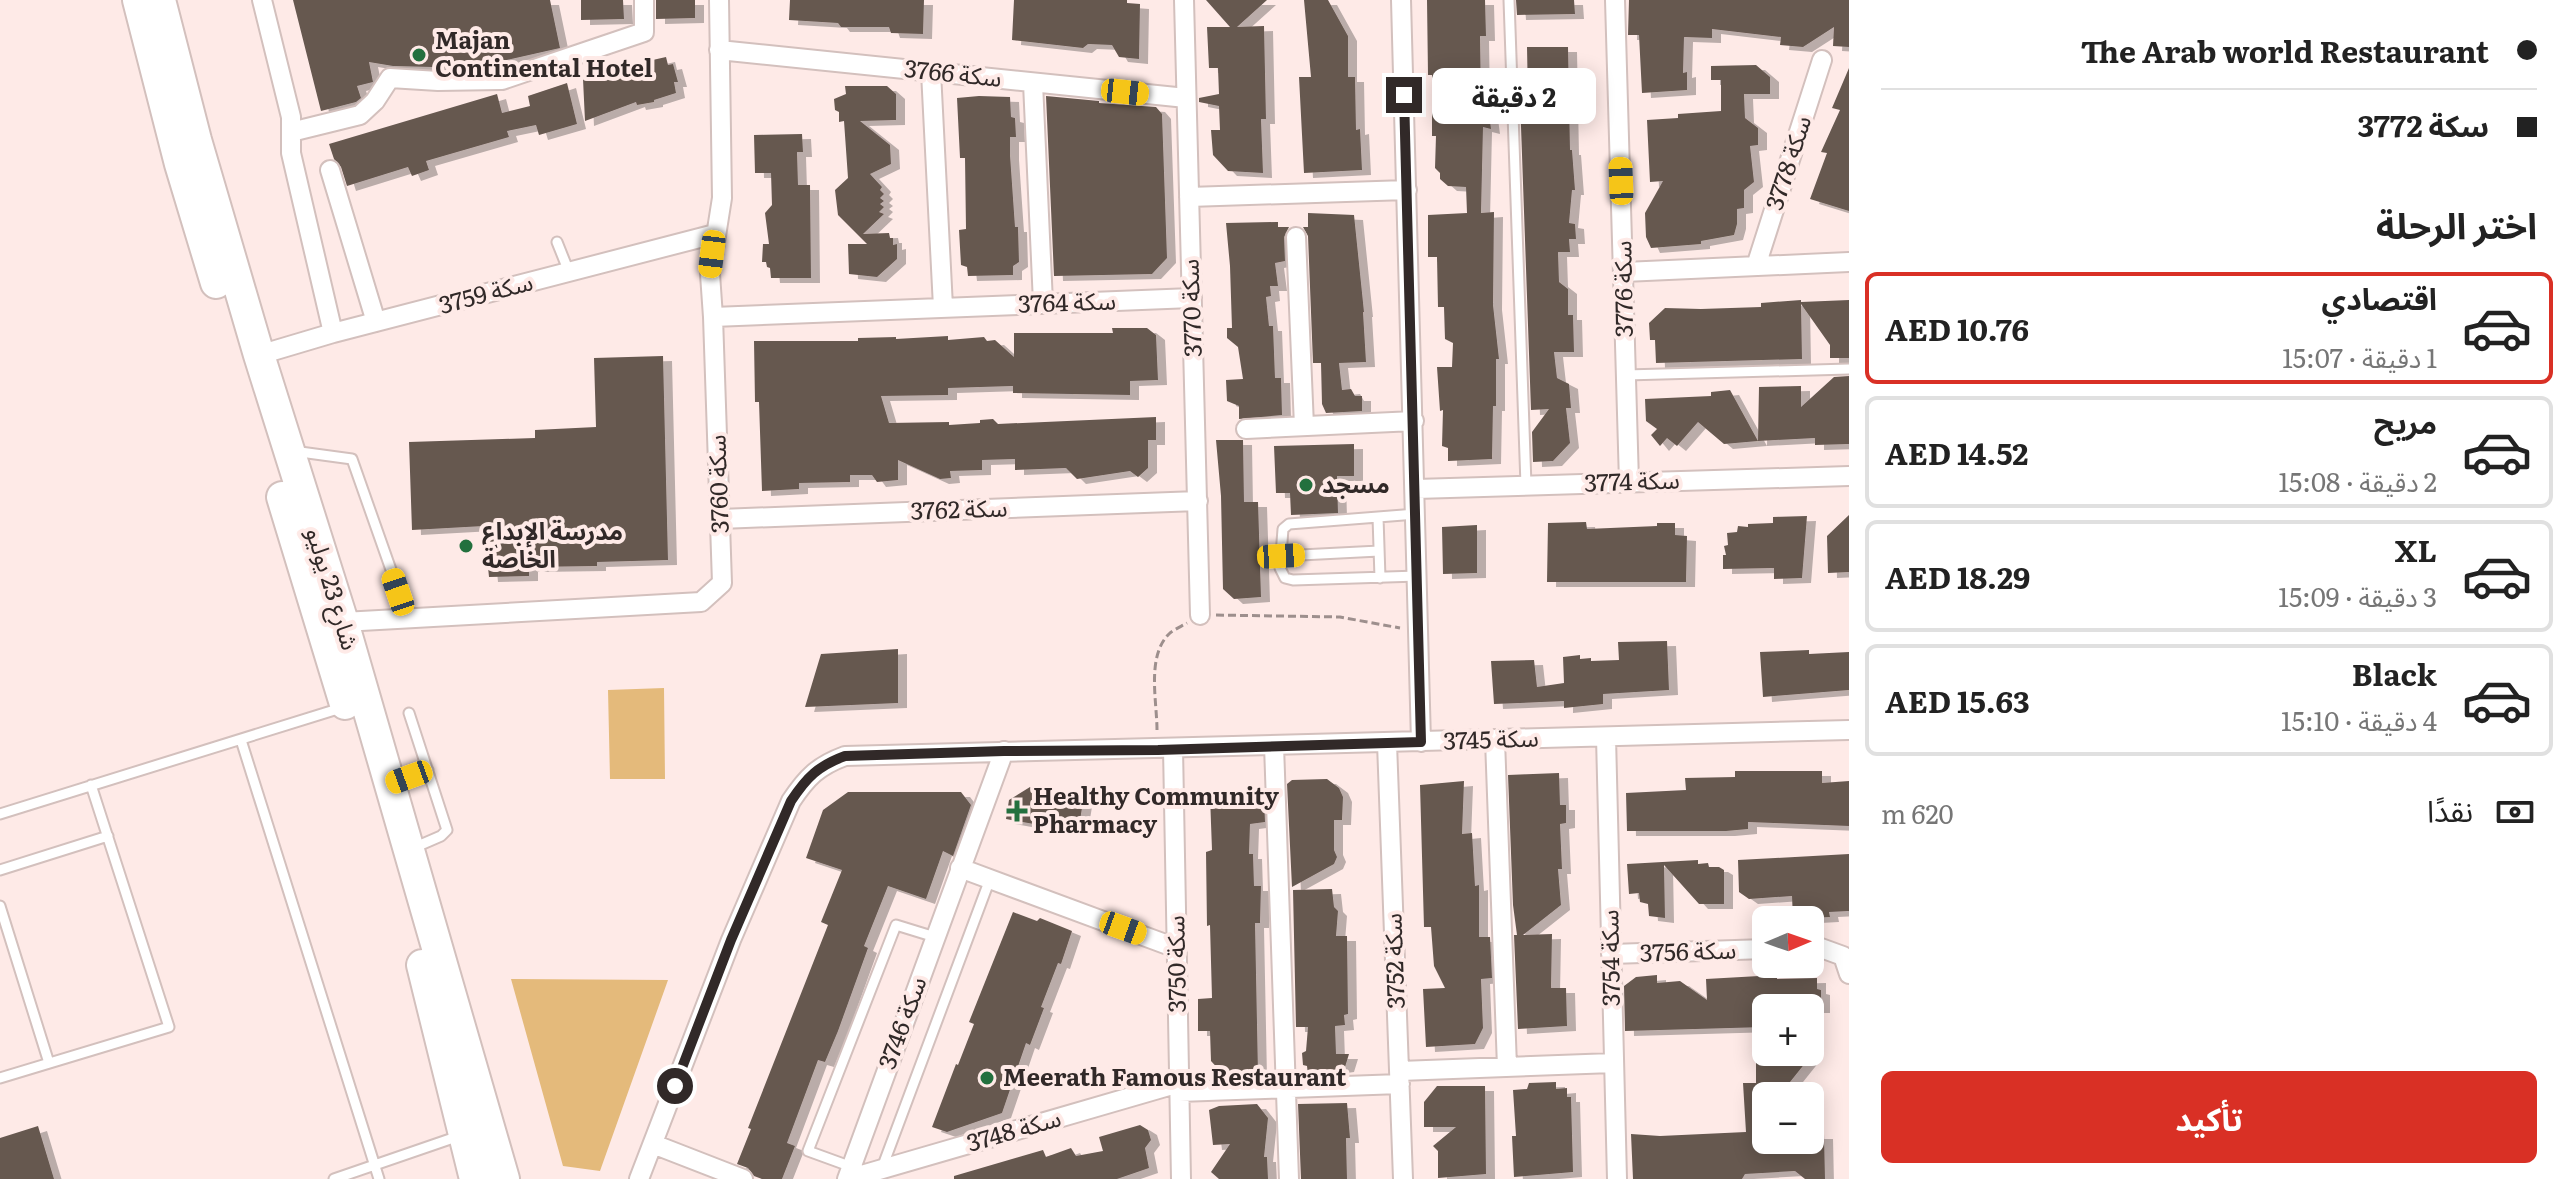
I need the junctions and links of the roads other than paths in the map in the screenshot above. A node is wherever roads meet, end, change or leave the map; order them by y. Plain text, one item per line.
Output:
1 (138, 0) edge
2 (160, 0) edge
3 (262, 0) edge
4 (644, 0) edge
5 (719, 0) edge
6 (1184, 0) edge
7 (1401, 0) edge
8 (1509, 0) edge
9 (1615, 0) edge
10 (719, 50) junction
11 (1822, 60) dead end
12 (931, 72) junction
13 (1033, 83) junction
14 (1186, 98) junction
15 (291, 132) junction
16 (330, 170) dead end
17 (1407, 190) junction
18 (1189, 197) junction
19 (715, 234) junction
20 (1296, 237) dead end
21 (557, 242) dead end
22 (1849, 262) edge
23 (1756, 266) junction
24 (569, 272) junction
25 (1624, 272) junction
26 (1192, 298) junction
27 (1043, 303) junction
28 (943, 307) junction
29 (713, 317) junction
30 (376, 322) junction
31 (333, 333) junction
32 (259, 355) junction
33 (1849, 369) edge
34 (1626, 375) junction
35 (1414, 421) junction
36 (1304, 426) junction
37 (1246, 429) dead end
38 (289, 450) junction
39 (1849, 476) edge
40 (1629, 482) junction
41 (1526, 485) junction
42 (1416, 489) junction
43 (1198, 501) junction
44 (1416, 514) junction
45 (1378, 517) junction
46 (720, 519) junction
47 (1379, 551) junction
48 (1281, 556) junction
49 (1418, 576) junction
50 (1380, 578) junction
51 (1200, 615) road end
52 (408, 618) junction
53 (343, 622) junction
54 (346, 706) junction
55 (409, 713) dead end
56 (1849, 730) edge
57 (1606, 737) junction
58 (241, 740) junction
59 (1495, 740) junction
60 (1421, 742) junction
61 (1387, 743) junction
62 (1274, 745) junction
63 (1166, 749) junction
64 (1004, 751) junction
65 (428, 770) junction
66 (390, 784) junction
67 (91, 785) junction
68 (0, 814) edge
69 (108, 836) junction
70 (409, 850) junction
71 (960, 868) junction
72 (0, 870) edge
73 (990, 879) junction
74 (0, 906) edge
75 (935, 937) junction
76 (1176, 948) junction
77 (1752, 949) edge
78 (1824, 949) edge
79 (1611, 954) junction
80 (1849, 974) edge
81 (49, 1063) junction
82 (1613, 1063) junction
83 (1507, 1067) junction
84 (0, 1078) edge
85 (1400, 1078) junction
86 (1179, 1088) junction
87 (1286, 1088) junction
88 (462, 1135) junction
89 (653, 1144) junction
90 (375, 1164) junction
91 (881, 1170) junction
92 (496, 1175) edge
93 (849, 1175) edge
94 (334, 1179) edge
95 (379, 1179) edge
96 (639, 1179) edge
97 (743, 1179) edge
98 (1181, 1179) edge
99 (1289, 1179) edge
100 (1403, 1179) edge
101 (1617, 1179) edge

1 - 54 main road, شارع 23 يوليو
2 - 32 main road, شارع 23 يوليو
3 - 15 street
4 - 15 street
5 - 10 street, سكة 3760
6 - 14 street, سكة 3770
7 - 17 street
8 - 41 lane
9 - 25 street, سكة 3776
10 - 12 street, سكة 3766
10 - 19 street, سكة 3760
11 - 23 street, سكة 3778
12 - 13 street, سكة 3766
12 - 28 street
13 - 14 street, سكة 3766
13 - 27 street
14 - 18 street, سكة 3770
15 - 31 street
16 - 30 street
17 - 18 street
17 - 35 street
18 - 26 street, سكة 3770
19 - 24 street, سكة 3759
19 - 29 street, سكة 3760
20 - 36 street
21 - 24 lane
22 - 23 street
23 - 25 street
24 - 30 street, سكة 3759
25 - 34 street, سكة 3776
26 - 27 street, سكة 3764
26 - 43 street, سكة 3770
27 - 28 street, سكة 3764
28 - 29 street, سكة 3764
29 - 46 street, سكة 3760
30 - 31 street, سكة 3759
31 - 32 street, سكة 3759
32 - 38 main road, شارع 23 يوليو
33 - 34 lane
34 - 40 street, سكة 3776
35 - 36 street
35 - 42 street
36 - 37 street
38 - 52 lane
38 - 53 main road, شارع 23 يوليو
39 - 40 street, سكة 3774
40 - 41 street, سكة 3774
41 - 42 street, سكة 3774
42 - 44 street
43 - 46 street, سكة 3762
43 - 51 street, سكة 3770
44 - 45 lane
44 - 49 street
45 - 47 lane
45 - 48 lane
46 - 52 street, سكة 3760
47 - 48 lane
47 - 50 lane
48 - 50 lane
49 - 50 lane
49 - 60 street
52 - 53 street, سكة 3760
53 - 66 main road, شارع 23 يوليو
54 - 58 lane
54 - 88 main road, شارع 23 يوليو
55 - 65 lane
56 - 57 street, سكة 3745
57 - 59 street, سكة 3745
57 - 79 street, سكة 3754
58 - 67 lane
58 - 90 lane
59 - 60 street, سكة 3745
59 - 83 street
60 - 61 street, سكة 3745
61 - 62 street, سكة 3745
61 - 85 street, سكة 3752
62 - 63 street, سكة 3745
62 - 87 street
63 - 64 street, سكة 3745
63 - 76 street, سكة 3750
64 - 71 street, سكة 3746
64 - 89 street, سكة 3745
65 - 66 lane
65 - 70 lane
66 - 70 main road, شارع 23 يوليو
67 - 68 lane
67 - 69 lane
69 - 72 lane
69 - 81 lane
70 - 92 main road, شارع 23 يوليو
71 - 73 street
71 - 75 street, سكة 3746
73 - 76 street
73 - 91 lane
74 - 81 lane
75 - 93 street, سكة 3746
75 - 93 lane
76 - 86 street, سكة 3750
77 - 79 street, سكة 3756
78 - 80 street
79 - 82 street, سكة 3754
81 - 84 lane
82 - 83 street, سكة 3748
82 - 101 street, سكة 3754
83 - 85 street, سكة 3748
85 - 87 street, سكة 3748
85 - 100 street, سكة 3752
86 - 87 street, سكة 3748
86 - 91 street, سكة 3748
86 - 98 street, سكة 3750
87 - 99 street
88 - 90 lane
88 - 92 main road, شارع 23 يوليو
89 - 96 street, سكة 3745
89 - 97 street
90 - 94 lane
90 - 95 lane
91 - 93 street, سكة 3748

